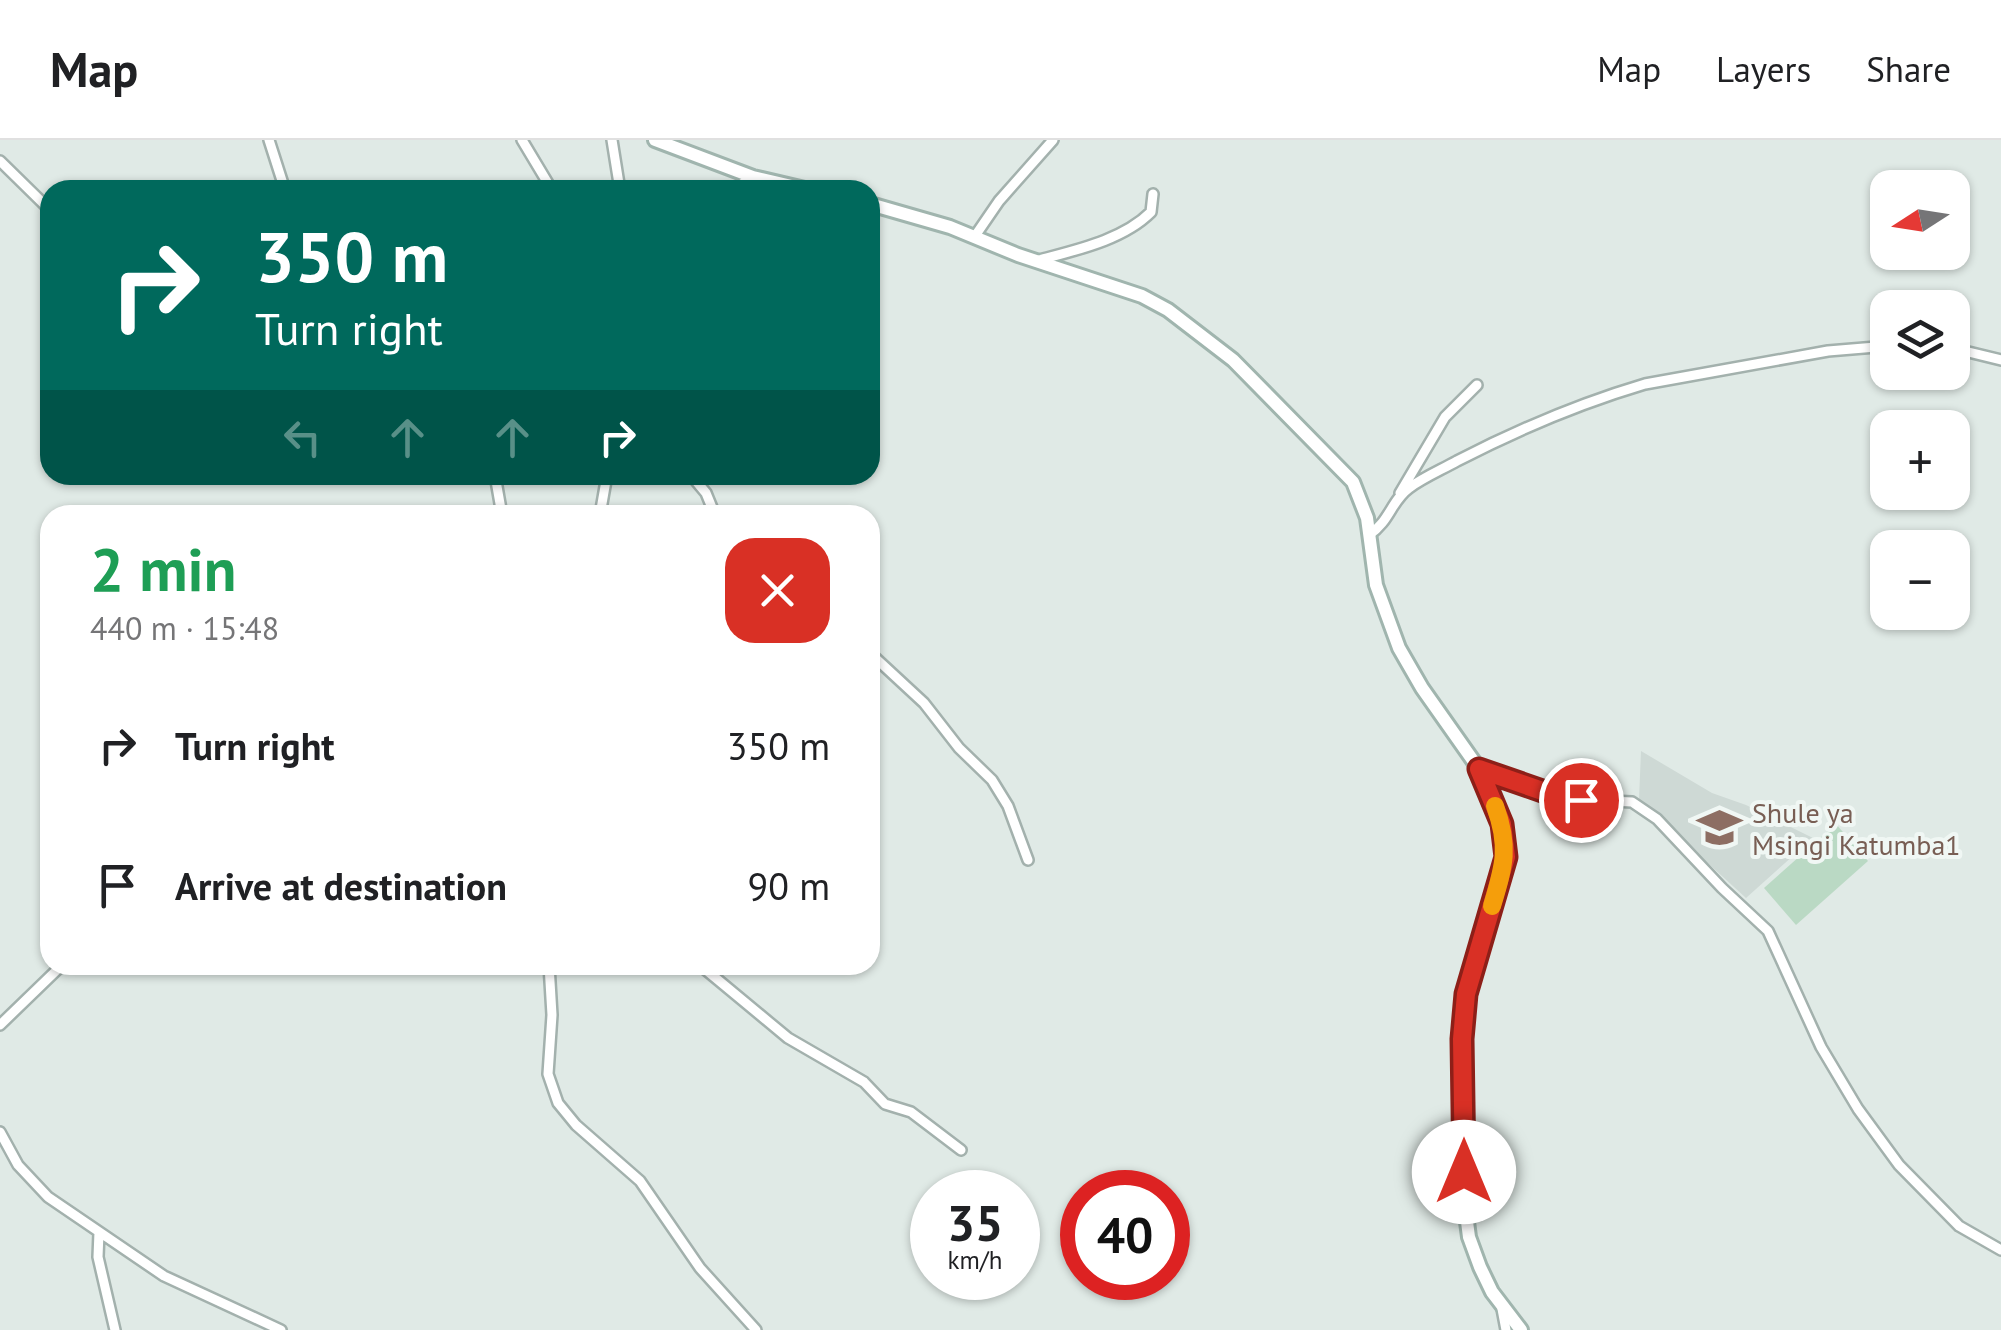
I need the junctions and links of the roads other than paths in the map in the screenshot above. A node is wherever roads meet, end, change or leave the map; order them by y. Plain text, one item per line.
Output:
1 (269, 140) edge
2 (522, 140) edge
3 (612, 140) edge
4 (655, 140) edge
5 (1053, 140) edge
6 (0, 161) edge
7 (753, 177) junction
8 (282, 180) edge
9 (546, 180) edge
10 (618, 180) edge
11 (748, 180) edge
12 (766, 180) edge
13 (1153, 194) dead end
14 (40, 200) edge
15 (880, 207) edge
16 (975, 236) junction
17 (1039, 260) junction
18 (1870, 348) edge
19 (1970, 352) edge
20 (2001, 360) edge
21 (1477, 385) dead end
22 (1399, 496) junction
23 (1370, 534) junction
24 (880, 662) edge
25 (1479, 769) junction
26 (1028, 860) dead end
27 (52, 975) edge
28 (549, 975) edge
29 (712, 975) edge
30 (0, 1025) edge
31 (0, 1132) edge
32 (961, 1150) dead end
33 (99, 1232) junction
34 (2001, 1251) edge
35 (1502, 1306) junction
36 (115, 1330) edge
37 (280, 1330) edge
38 (756, 1330) edge
39 (1506, 1330) edge
40 (1522, 1330) edge

1 - 8 street
2 - 9 street
3 - 10 street
4 - 7 street
5 - 16 street
6 - 14 street
7 - 11 street
7 - 12 street
13 - 17 street
15 - 16 street
16 - 17 street
17 - 23 street
18 - 22 street
19 - 20 street
21 - 22 street
22 - 23 street
23 - 25 street
24 - 26 street
25 - 34 street
25 - 35 street
27 - 30 street
28 - 38 street
29 - 32 street
31 - 33 street
33 - 36 street
33 - 37 street
35 - 39 street
35 - 40 street

